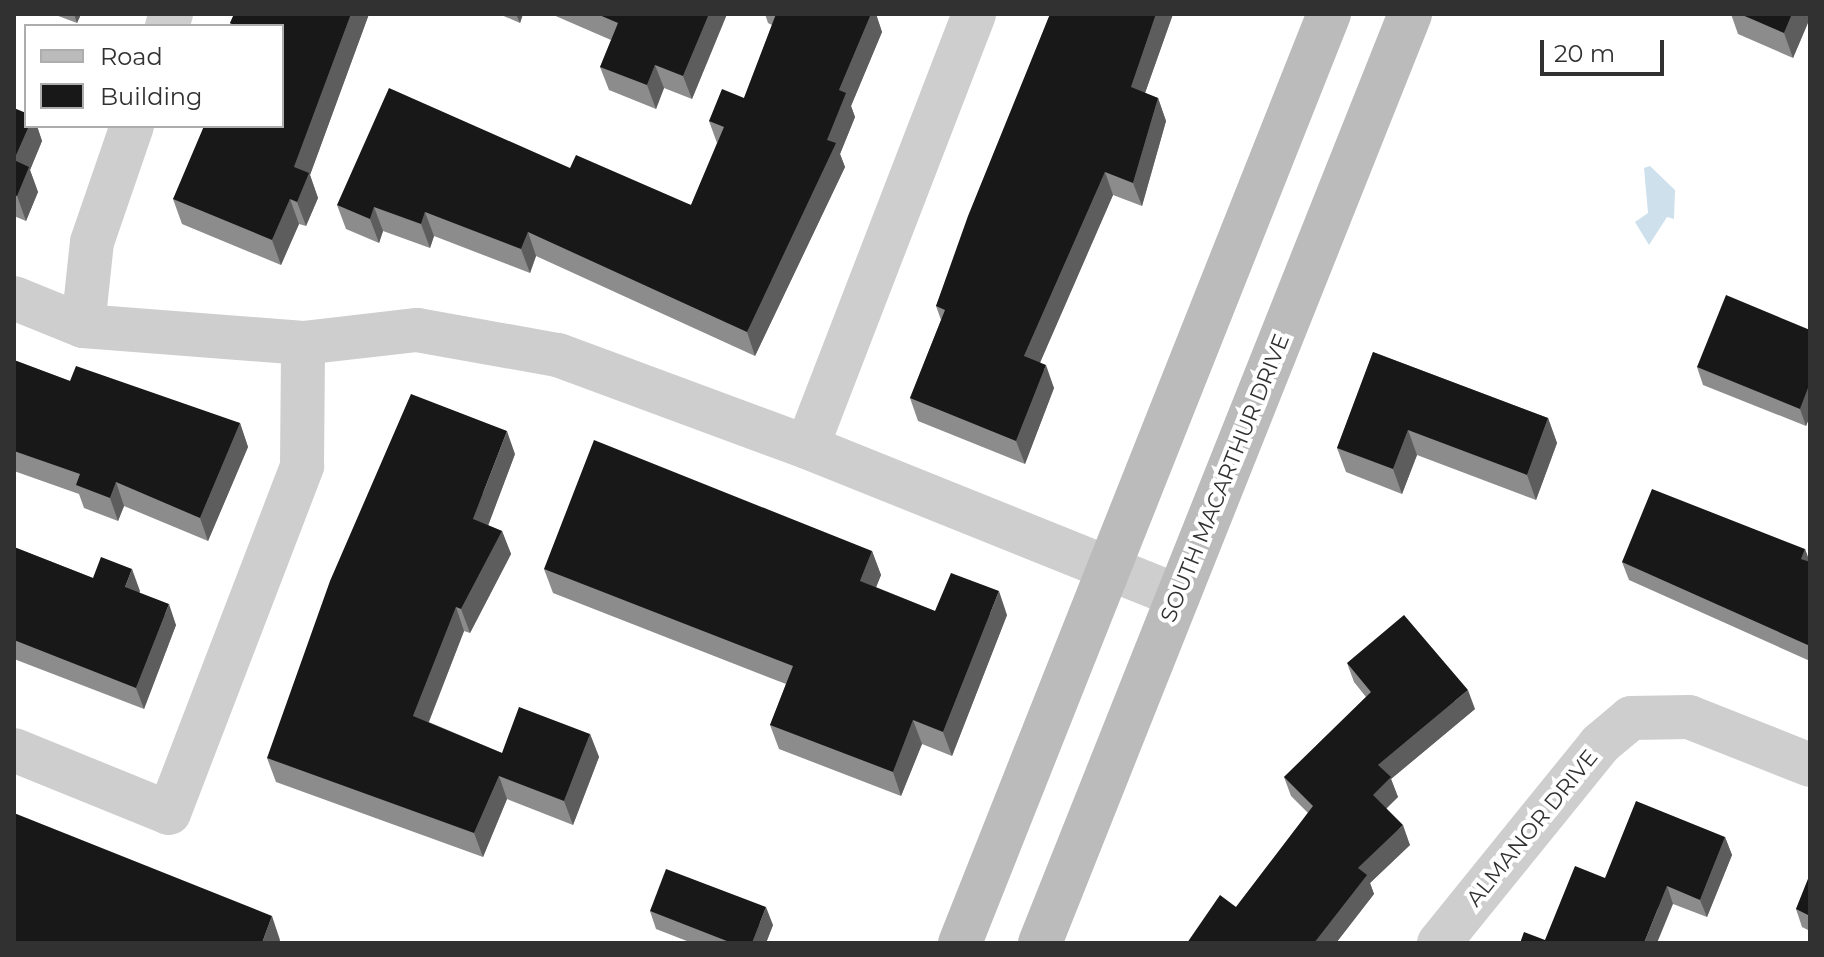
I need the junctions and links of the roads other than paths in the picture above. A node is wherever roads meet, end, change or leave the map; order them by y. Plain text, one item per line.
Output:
1 (974, 14) edge
2 (1329, 14) edge
3 (1410, 14) edge
4 (131, 128) edge
5 (14, 298) edge
6 (83, 326) junction
7 (303, 343) junction
8 (807, 447) junction
9 (1108, 569) junction
10 (1178, 596) junction
11 (14, 750) edge
12 (1810, 765) edge
13 (960, 943) edge
14 (1040, 943) edge
15 (1439, 943) edge

1 - 8 street
2 - 9 main road
3 - 10 main road, SOUTH MACARTHUR DRIVE
4 - 6 street
5 - 6 street
6 - 7 street
7 - 8 street
7 - 11 street
8 - 9 street
9 - 10 street
9 - 13 main road
10 - 14 main road, SOUTH MACARTHUR DRIVE
12 - 15 street, ALMANOR DRIVE

